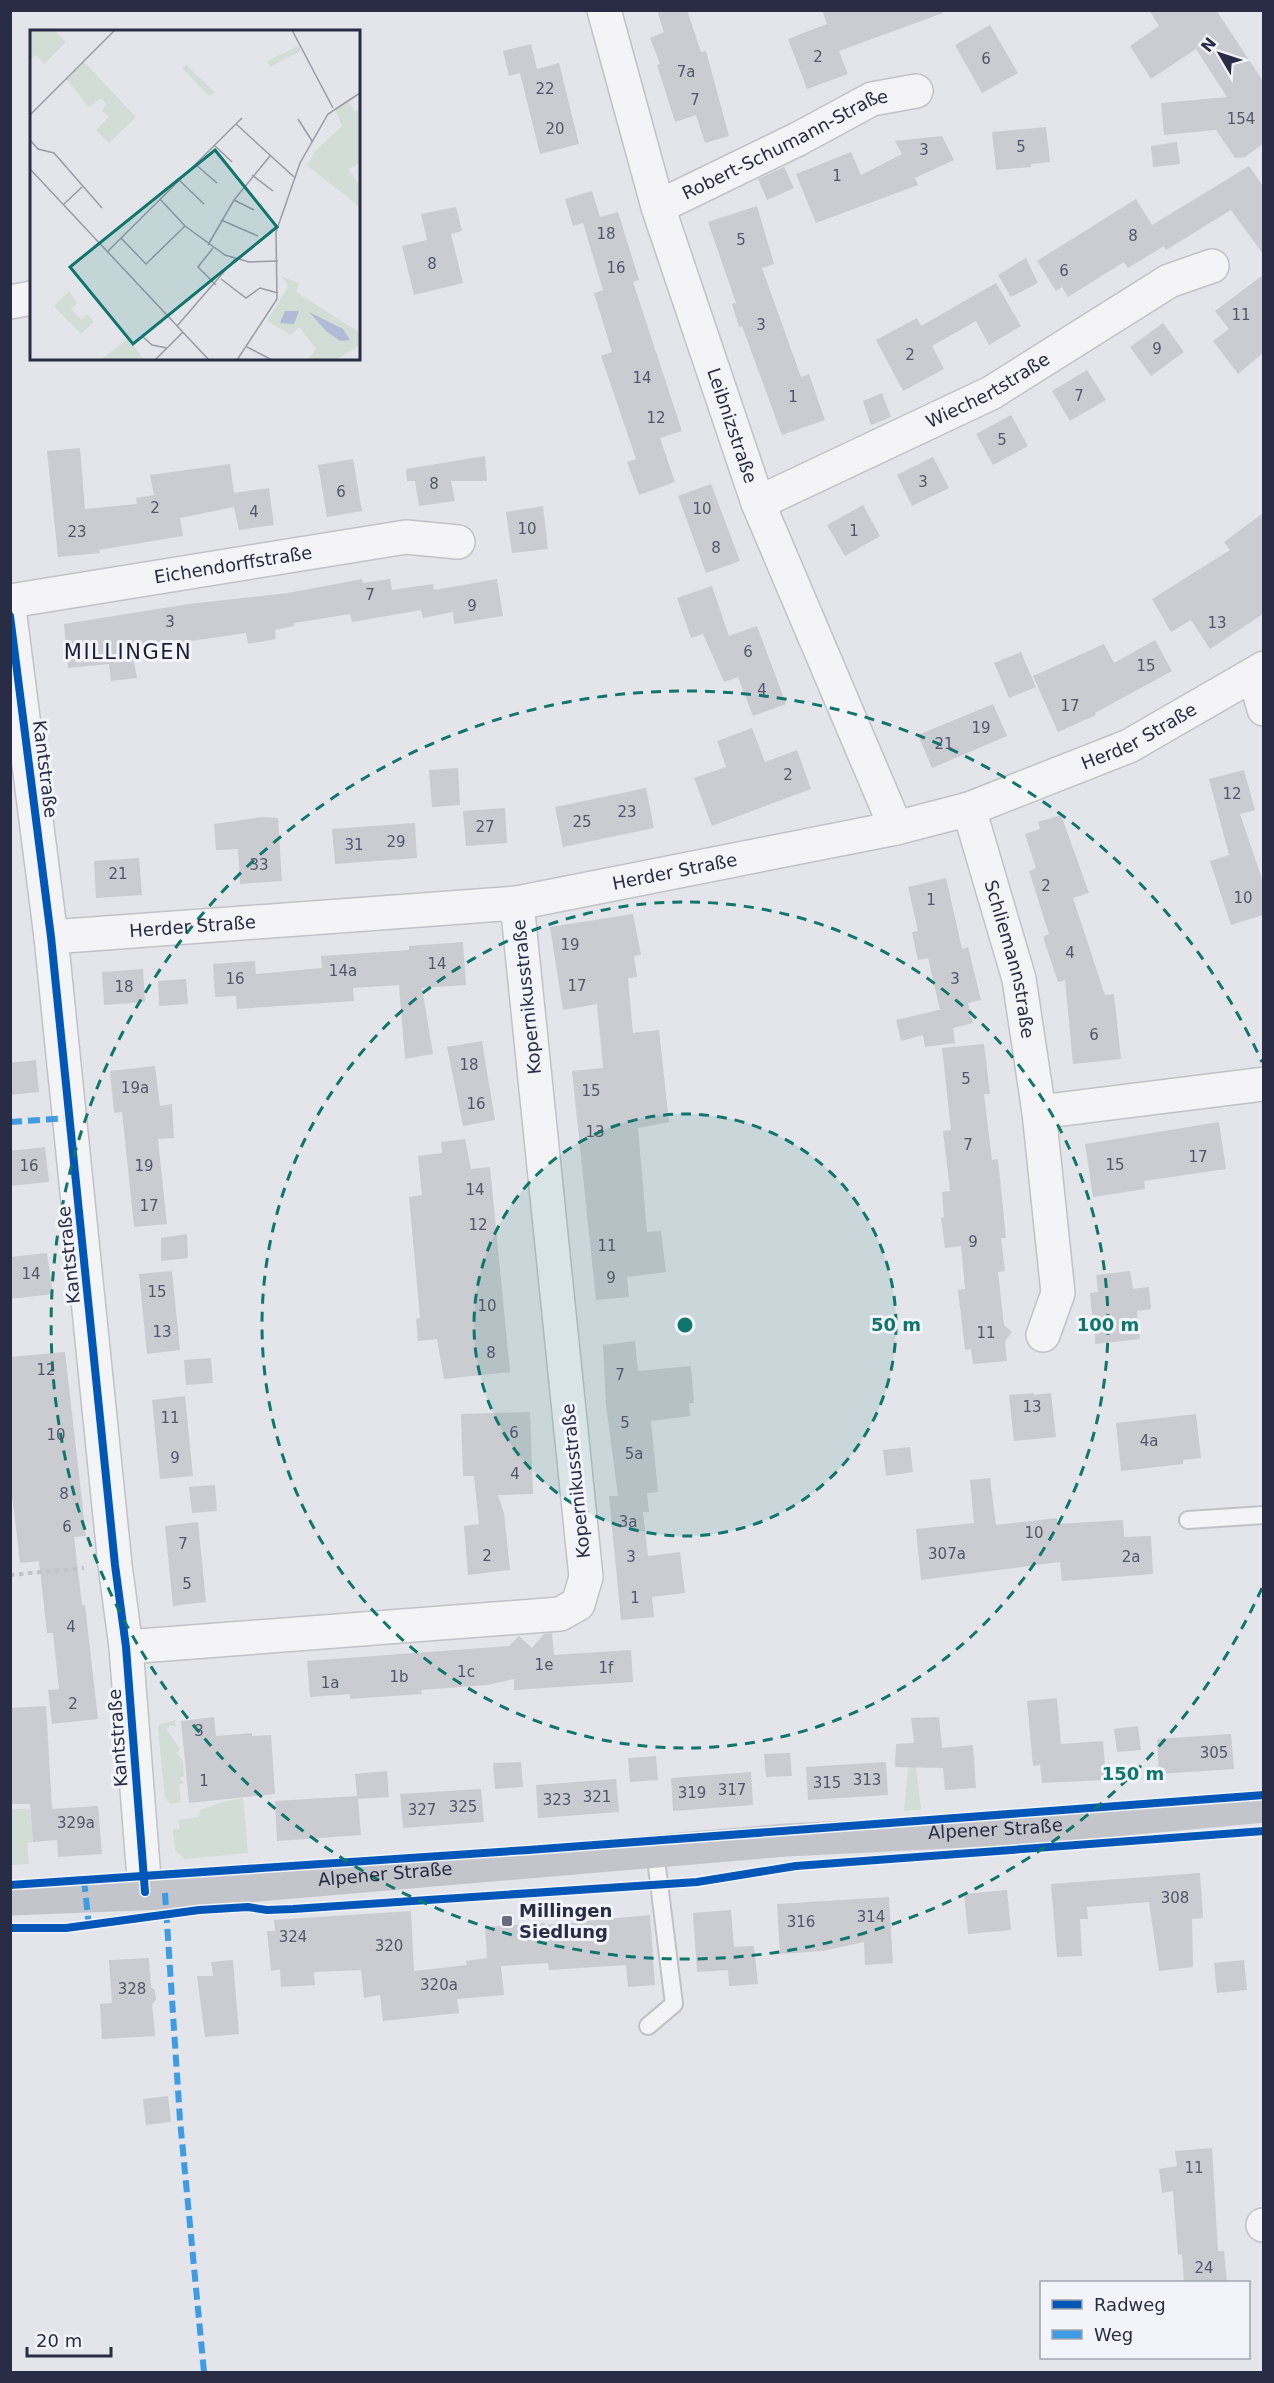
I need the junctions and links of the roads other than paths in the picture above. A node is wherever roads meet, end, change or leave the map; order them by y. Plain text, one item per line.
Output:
1 (604, 10) edge
2 (916, 91) dead end
3 (658, 207) junction
4 (1212, 266) dead end
5 (30, 298) edge
6 (10, 302) edge
7 (758, 503) junction
8 (458, 542) dead end
9 (10, 601) edge
10 (10, 616) edge
11 (1259, 671) edge
12 (1263, 710) edge
13 (969, 810) junction
14 (896, 828) junction
15 (517, 903) junction
16 (51, 937) junction
17 (1263, 1084) edge
18 (1039, 1112) junction
19 (1043, 1335) dead end
20 (1263, 1515) edge
21 (1188, 1520) dead end
22 (126, 1647) junction
23 (1263, 1806) edge
24 (656, 1851) junction
25 (145, 1892) junction
26 (10, 1899) edge
27 (648, 2026) dead end

1 - 3 street, Leibnizstraße
2 - 3 street, Robert-Schumann-Straße
3 - 7 street, Leibnizstraße
4 - 7 street, Wiechertstraße
5 - 6 street
7 - 14 street, Leibnizstraße
8 - 9 street, Eichendorffstraße
10 - 16 street, Kantstraße
11 - 12 street
11 - 13 street, Herder Straße
13 - 14 street, Herder Straße
13 - 18 street, Schliemannstraße
14 - 15 street, Herder Straße
15 - 16 street, Herder Straße
15 - 22 street, Kopernikusstraße
16 - 22 street, Kantstraße
17 - 18 street
18 - 19 street, Schliemannstraße
20 - 21 lane
22 - 25 street, Kantstraße
23 - 24 street, Alpener Straße
24 - 25 street, Alpener Straße
24 - 27 lane
25 - 26 street, Alpener Straße

